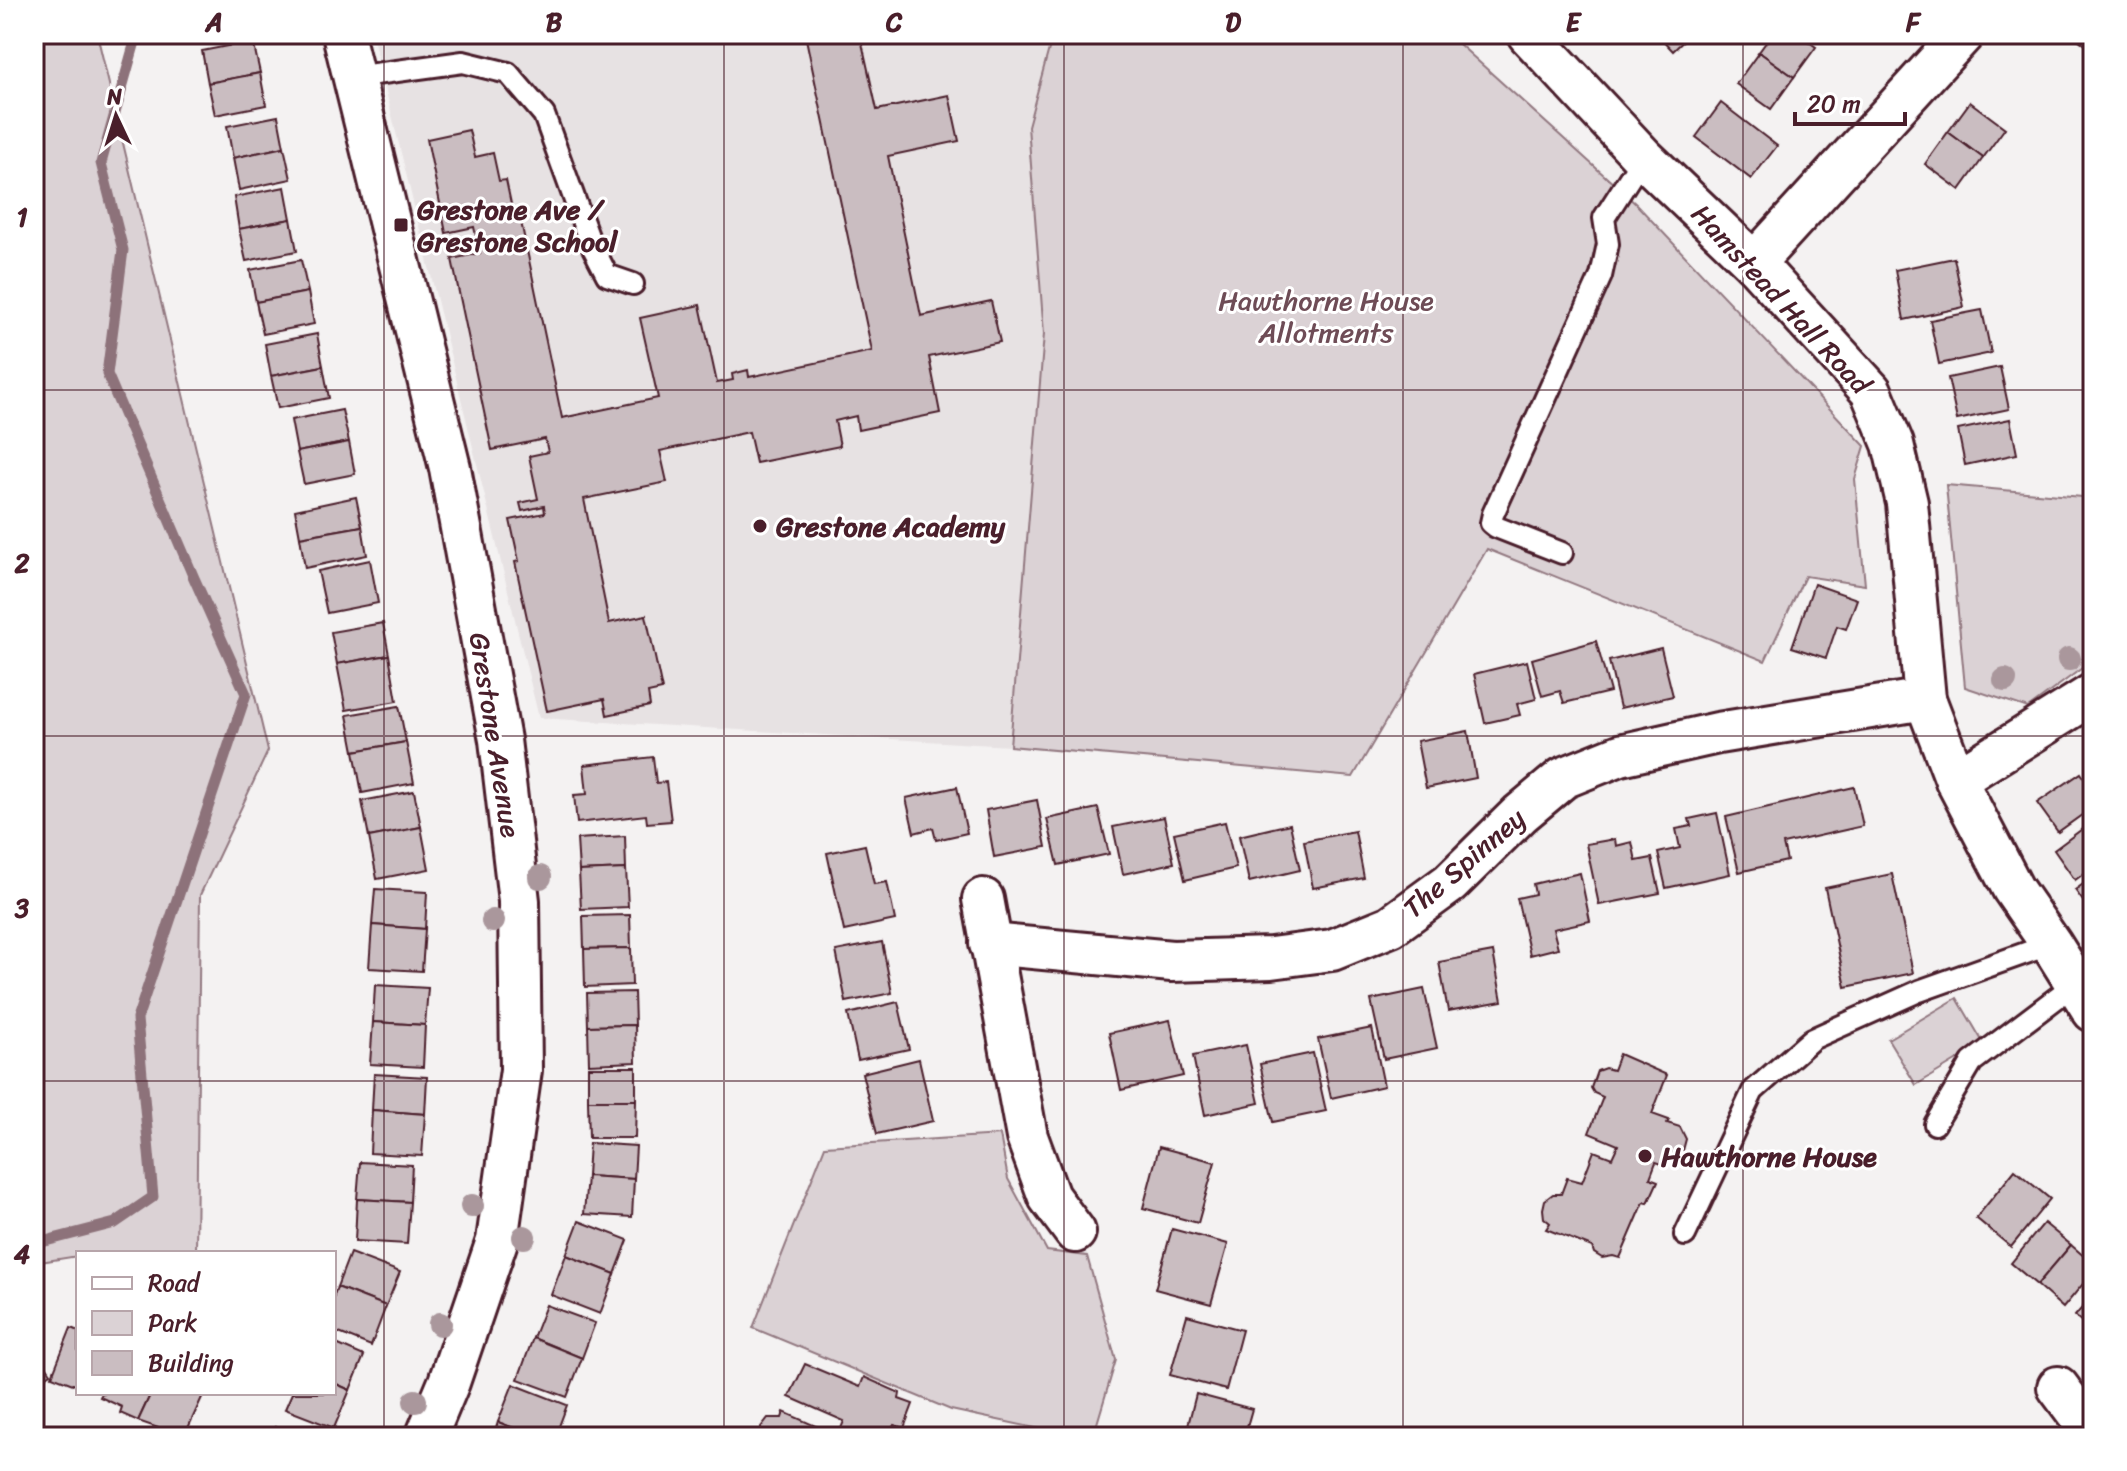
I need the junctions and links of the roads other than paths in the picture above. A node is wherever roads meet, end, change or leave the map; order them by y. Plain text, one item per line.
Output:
1 (343, 34) edge
2 (1528, 34) edge
3 (1963, 34) edge
4 (353, 77) junction
5 (1643, 157) junction
6 (1754, 263) junction
7 (633, 284) dead end
8 (1562, 553) dead end
9 (2093, 694) edge
10 (1925, 699) junction
11 (1956, 780) junction
12 (983, 899) dead end
13 (990, 944) junction
14 (2051, 944) junction
15 (2084, 998) edge
16 (1935, 1124) dead end
17 (1075, 1232) dead end
18 (1685, 1235) dead end
19 (2058, 1387) dead end
20 (2093, 1434) edge
21 (426, 1437) edge

1 - 4 street, Grestone Avenue
2 - 5 street, Hamstead Hall Road
3 - 6 street
4 - 7 lane
4 - 21 street, Grestone Avenue
5 - 6 street, Hamstead Hall Road
5 - 8 lane
6 - 10 street, Hamstead Hall Road
9 - 11 street
10 - 11 street, Hamstead Hall Road
10 - 13 street, The Spinney
11 - 14 street, Hamstead Hall Road
12 - 13 street
13 - 17 street
14 - 15 street, Hamstead Hall Road
14 - 18 lane
15 - 16 lane
19 - 20 street

